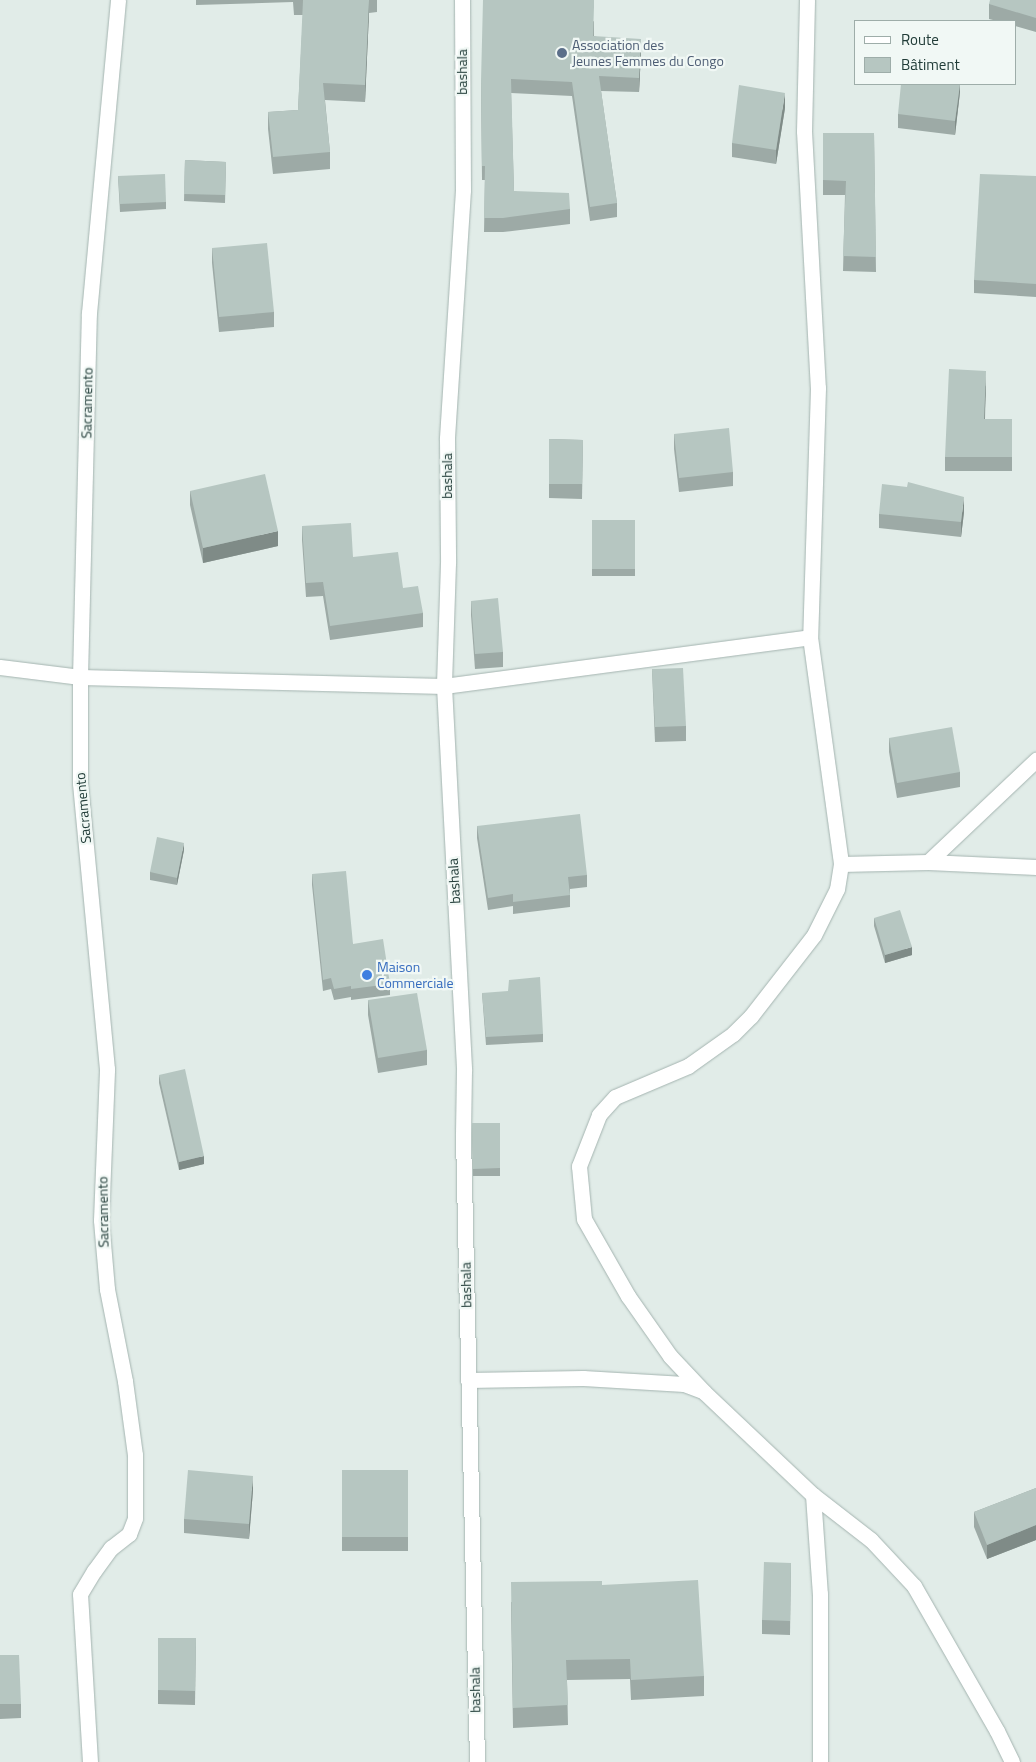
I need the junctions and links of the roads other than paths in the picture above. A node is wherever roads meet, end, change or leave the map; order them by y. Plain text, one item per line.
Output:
1 (118, 0) edge
2 (462, 0) edge
3 (807, 0) edge
4 (810, 636) junction
5 (0, 667) edge
6 (80, 677) junction
7 (444, 686) junction
8 (1036, 760) edge
9 (928, 862) junction
10 (841, 864) junction
11 (1036, 867) edge
12 (468, 1380) junction
13 (704, 1392) junction
14 (813, 1495) junction
15 (90, 1762) edge
16 (477, 1762) edge
17 (820, 1762) edge
18 (1012, 1762) edge

1 - 6 street, Sacramento
2 - 7 street, bashala
3 - 4 street
4 - 7 street
4 - 10 street
5 - 6 street
6 - 7 street
6 - 15 street, Sacramento
7 - 12 street, bashala
8 - 9 street
9 - 10 street
9 - 11 street
10 - 13 street
12 - 13 street
12 - 16 street, bashala
13 - 14 street
14 - 17 street
14 - 18 street

